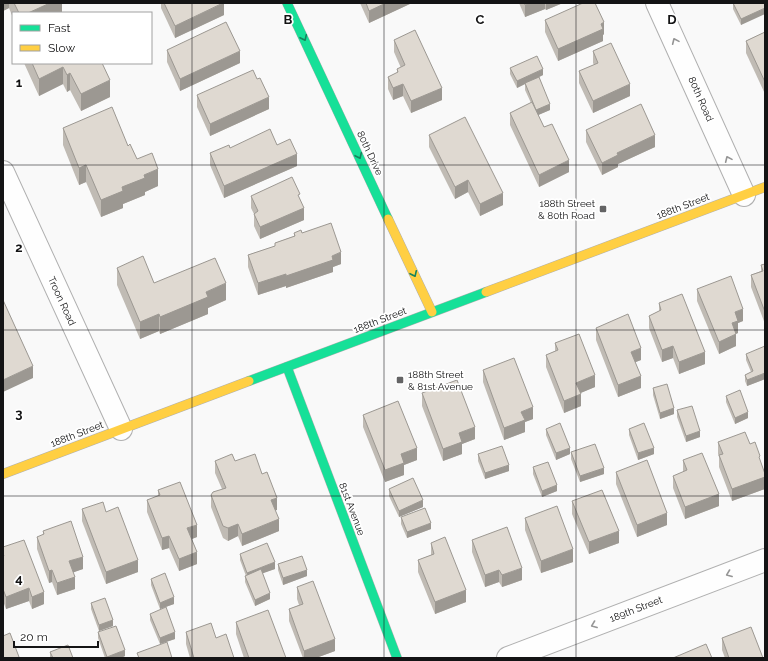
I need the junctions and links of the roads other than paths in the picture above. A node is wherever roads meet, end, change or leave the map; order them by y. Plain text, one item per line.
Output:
1 (287, 3) edge
2 (657, 3) edge
3 (3, 172) edge
4 (765, 187) edge
5 (744, 195) junction
6 (432, 312) junction
7 (286, 367) junction
8 (121, 429) junction
9 (3, 474) edge
10 (765, 560) edge
11 (397, 658) edge
12 (508, 658) edge

1 -> 6 street, 80th Drive
5 -> 2 street, 80th Road
3 - 8 street, Troon Road
4 - 5 street, 188th Street
5 - 6 street, 188th Street
6 - 7 street, 188th Street
7 - 8 street, 188th Street
7 - 11 street, 81st Avenue
8 - 9 street, 188th Street
10 -> 12 street, 189th Street

